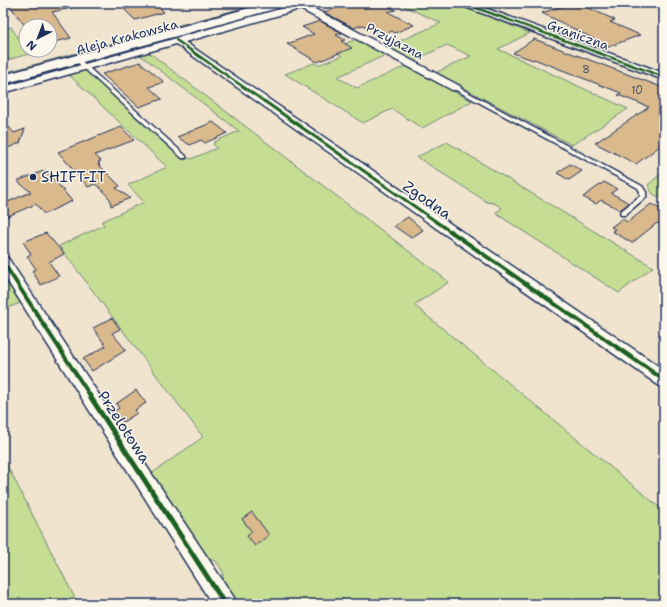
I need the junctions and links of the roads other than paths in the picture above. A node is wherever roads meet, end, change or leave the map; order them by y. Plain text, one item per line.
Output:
1 (252, 3) edge
2 (281, 3) edge
3 (463, 3) edge
4 (306, 4) edge
5 (268, 11) junction
6 (210, 27) junction
7 (176, 40) junction
8 (129, 50) junction
9 (81, 63) junction
10 (3, 71) edge
11 (664, 76) edge
12 (3, 80) edge
13 (23, 80) junction
14 (456, 88) joint
15 (3, 90) edge
16 (184, 157) dead end
17 (623, 213) dead end
18 (3, 262) edge
19 (664, 380) edge
20 (225, 604) edge

1 - 10 main road, Aleja Krakowska
2 - 5 main road, Aleja Krakowska
3 - 11 street, Graniczna
4 - 5 street
4 - 14 street, Przyjazna
5 - 6 main road, Aleja Krakowska
6 - 7 street
6 - 8 main road, Aleja Krakowska
7 - 8 street
7 - 19 street, Zgodna
8 - 9 main road, Aleja Krakowska
9 - 13 main road, Aleja Krakowska
9 - 16 lane
12 - 13 main road, Aleja Krakowska
13 - 15 street, Aleja Krakowska
14 - 17 lane
18 - 20 street, Przelotowa

